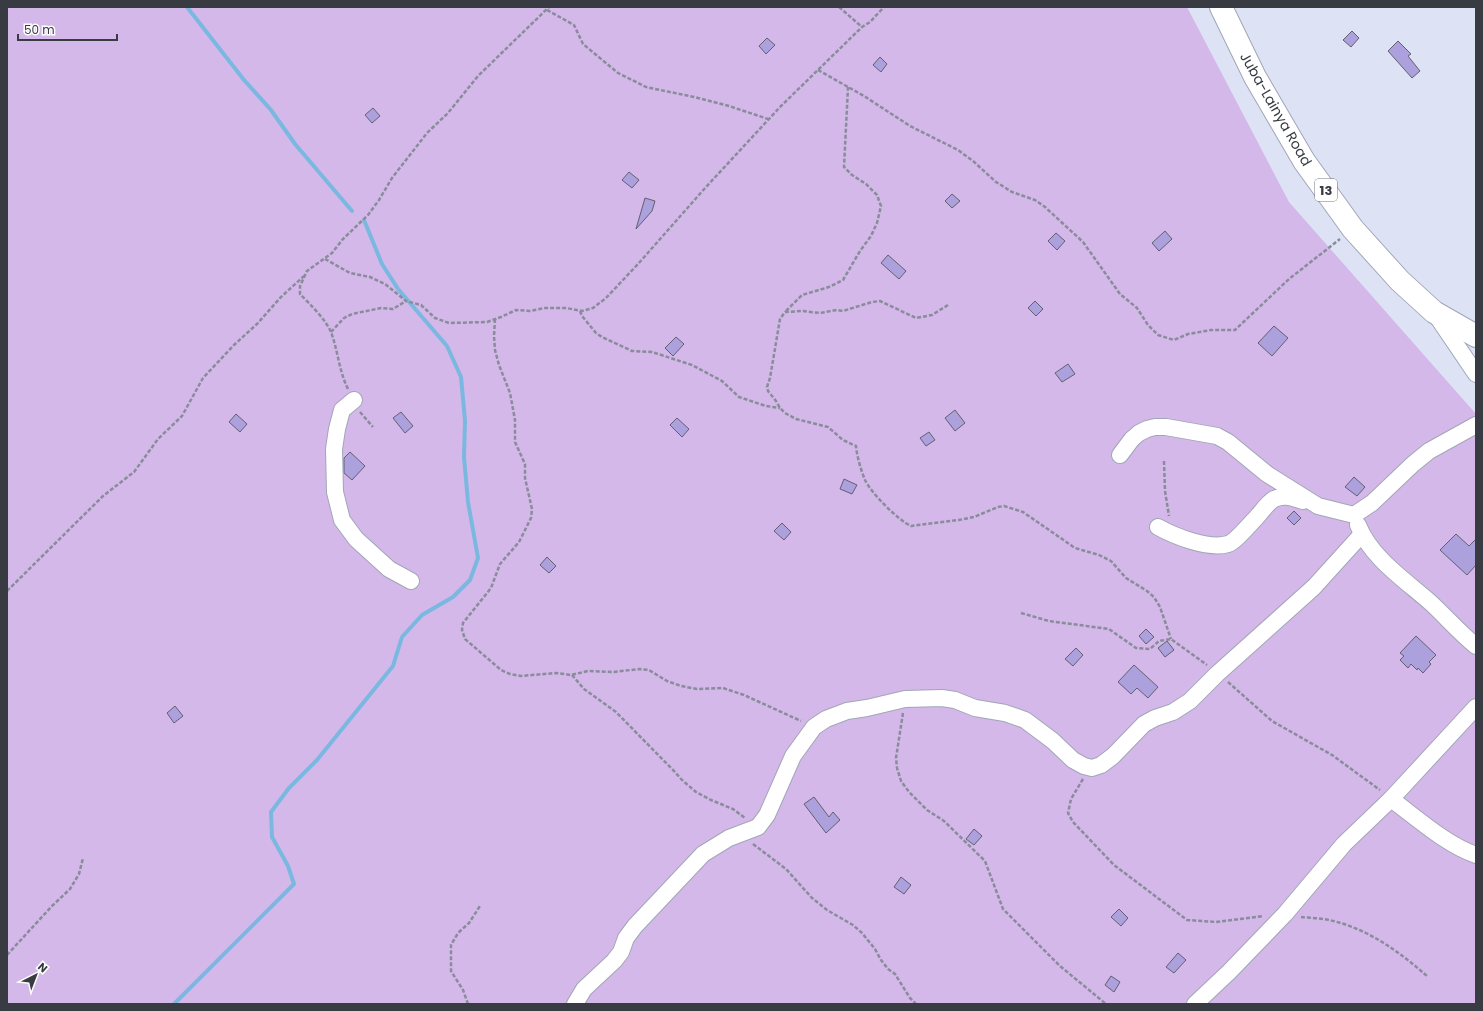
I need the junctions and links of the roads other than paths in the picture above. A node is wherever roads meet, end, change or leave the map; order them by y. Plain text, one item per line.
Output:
1 (1221, 7) edge
2 (1434, 312) junction
3 (1476, 336) edge
4 (1476, 374) edge
5 (354, 400) road end
6 (1476, 425) edge
7 (1120, 455) dead end
8 (1318, 506) junction
9 (1354, 515) junction
10 (1164, 531) road end
11 (1362, 534) junction
12 (411, 581) dead end
13 (1476, 646) edge
14 (1476, 707) edge
15 (1391, 799) junction
16 (1476, 855) edge
17 (575, 1004) edge
18 (1195, 1004) edge

1 - 2 main road, Juba-Lainya Road / 13
2 - 3 main road, Juba-Lainya Road / 13
2 - 4 street
5 - 12 street
6 - 9 street
7 - 8 street
8 - 9 street
8 - 10 street
9 - 11 street
11 - 13 street
11 - 17 street
14 - 15 street
15 - 16 street
15 - 18 street

